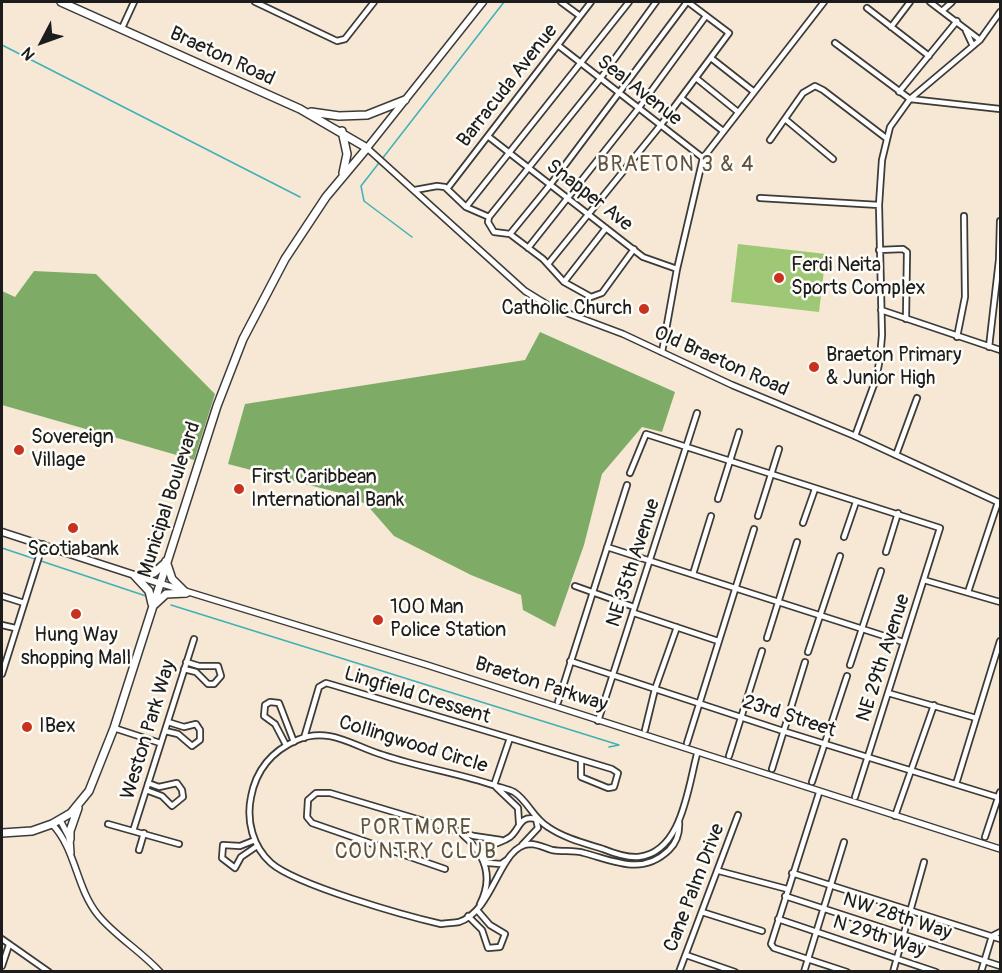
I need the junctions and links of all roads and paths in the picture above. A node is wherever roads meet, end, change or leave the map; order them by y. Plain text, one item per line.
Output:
1 (61, 2) edge
2 (134, 2) edge
3 (255, 2) edge
4 (374, 2) edge
5 (483, 2) edge
6 (561, 2) edge
7 (591, 2) edge
8 (629, 2) edge
9 (656, 2) edge
10 (688, 2) edge
11 (824, 2) edge
12 (910, 2) edge
13 (930, 2) edge
14 (952, 2) edge
15 (867, 8) dead end
16 (942, 10) junction
17 (1000, 12) edge
18 (580, 16) junction
19 (706, 16) junction
20 (957, 21) junction
21 (891, 27) junction
22 (122, 28) junction
23 (965, 28) junction
24 (980, 40) junction
25 (835, 43) dead end
26 (559, 46) junction
27 (973, 46) junction
28 (929, 56) junction
29 (711, 58) junction
30 (580, 64) junction
31 (696, 78) junction
32 (600, 79) junction
33 (753, 91) junction
34 (899, 92) junction
35 (619, 94) junction
36 (681, 98) junction
37 (910, 99) junction
38 (405, 100) junction
39 (300, 109) junction
40 (1000, 109) edge
41 (638, 110) junction
42 (738, 112) junction
43 (785, 119) junction
44 (660, 126) junction
45 (342, 131) junction
46 (723, 131) junction
47 (489, 137) junction
48 (886, 138) junction
49 (770, 140) dead end
50 (370, 150) junction
51 (510, 154) junction
52 (702, 158) junction
53 (833, 159) dead end
54 (530, 170) junction
55 (342, 175) junction
56 (550, 185) junction
57 (447, 189) junction
58 (415, 190) junction
59 (760, 198) dead end
60 (569, 199) junction
61 (879, 205) junction
62 (466, 207) junction
63 (587, 213) junction
64 (964, 216) dead end
65 (489, 217) junction
66 (1000, 221) edge
67 (606, 228) junction
68 (510, 234) junction
69 (528, 248) junction
70 (634, 249) junction
71 (879, 250) junction
72 (548, 264) junction
73 (677, 269) junction
74 (564, 282) junction
75 (881, 310) junction
76 (906, 319) junction
77 (957, 337) junction
78 (990, 347) junction
79 (1000, 350) edge
80 (662, 352) junction
81 (917, 398) dead end
82 (697, 413) dead end
83 (739, 432) dead end
84 (855, 436) junction
85 (687, 446) junction
86 (780, 449) dead end
87 (896, 455) junction
88 (730, 459) junction
89 (772, 473) junction
90 (630, 474) dead end
91 (627, 485) dead end
92 (815, 489) junction
93 (718, 499) dead end
94 (856, 502) junction
95 (999, 502) edge
96 (898, 513) junction
97 (711, 516) dead end
98 (758, 516) dead end
99 (803, 523) dead end
100 (754, 529) dead end
101 (2, 532) edge
102 (844, 537) dead end
103 (797, 542) dead end
104 (43, 544) junction
105 (607, 547) junction
106 (886, 552) dead end
107 (840, 556) dead end
108 (166, 561) junction
109 (649, 562) junction
110 (881, 571) dead end
111 (693, 574) junction
112 (135, 576) junction
113 (924, 580) junction
114 (159, 583) junction
115 (575, 586) dead end
116 (734, 588) junction
117 (592, 592) junction
118 (968, 592) junction
119 (186, 593) junction
120 (2, 596) edge
121 (778, 602) junction
122 (1000, 602) edge
123 (24, 603) junction
124 (153, 606) junction
125 (634, 607) junction
126 (634, 614) junction
127 (820, 615) junction
128 (2, 625) edge
129 (677, 627) junction
130 (15, 628) junction
131 (862, 629) junction
132 (767, 638) dead end
133 (194, 639) dead end
134 (1000, 641) edge
135 (718, 642) junction
136 (903, 642) junction
137 (2, 648) edge
138 (9, 650) junction
139 (762, 651) dead end
140 (808, 652) dead end
141 (570, 661) junction
142 (186, 662) junction
143 (805, 662) dead end
144 (850, 665) dead end
145 (184, 669) junction
146 (992, 669) junction
147 (1000, 672) edge
148 (2, 674) edge
149 (613, 676) junction
150 (847, 676) dead end
151 (655, 689) junction
152 (888, 693) junction
153 (558, 702) dead end
154 (699, 704) junction
155 (934, 705) junction
156 (741, 718) junction
157 (976, 718) junction
158 (598, 721) junction
159 (168, 722) junction
160 (114, 728) junction
161 (165, 730) junction
162 (645, 730) dead end
163 (783, 732) junction
164 (304, 738) junction
165 (510, 738) junction
166 (294, 742) junction
167 (160, 743) junction
168 (687, 743) dead end
169 (825, 744) junction
170 (286, 746) junction
171 (697, 754) junction
172 (729, 756) dead end
173 (867, 758) junction
174 (581, 760) junction
175 (772, 769) dead end
176 (910, 771) junction
177 (812, 782) dead end
178 (148, 783) junction
179 (956, 784) junction
180 (494, 785) junction
181 (146, 790) junction
182 (819, 793) junction
183 (1000, 796) edge
184 (855, 797) dead end
185 (78, 806) junction
186 (738, 815) dead end
187 (896, 816) junction
188 (536, 819) junction
189 (60, 820) junction
190 (679, 821) junction
191 (519, 823) junction
192 (52, 824) junction
193 (108, 824) dead end
194 (133, 831) junction
195 (2, 833) edge
196 (144, 833) junction
197 (461, 833) junction
198 (985, 837) dead end
199 (70, 839) junction
200 (255, 840) junction
201 (501, 840) junction
202 (844, 842) dead end
203 (179, 844) dead end
204 (257, 846) junction
205 (521, 846) junction
206 (1000, 849) edge
207 (139, 850) dead end
208 (71, 855) junction
209 (483, 858) junction
210 (508, 859) junction
211 (924, 862) dead end
212 (445, 869) dead end
213 (719, 871) junction
214 (792, 873) junction
215 (831, 885) junction
216 (787, 889) junction
217 (785, 896) junction
218 (824, 908) junction
219 (911, 909) junction
220 (477, 910) junction
221 (702, 912) junction
222 (468, 916) junction
223 (778, 919) junction
224 (762, 931) dead end
225 (817, 932) junction
226 (1000, 932) edge
227 (903, 935) junction
228 (992, 936) junction
229 (2, 939) edge
230 (1000, 939) edge
231 (9, 945) junction
232 (686, 955) junction
233 (809, 959) junction
234 (896, 959) junction
235 (984, 960) junction
236 (2, 966) edge
237 (1000, 966) edge
238 (46, 970) edge
239 (160, 972) edge
240 (679, 972) edge
241 (735, 972) edge
242 (804, 972) edge
243 (847, 972) edge
244 (893, 972) edge
245 (936, 972) edge
246 (981, 972) edge

1 - 22 main road, Braeton Road
2 - 22 street
3 - 4 street
5 - 38 main road
6 - 18 street
7 - 18 street, Barracuda Avenue
8 - 30 street
9 - 32 street
10 - 19 street
10 - 35 street
11 - 33 street
12 - 21 street
13 - 16 street
14 - 16 street
15 - 21 street
16 - 20 street
17 - 24 street
18 - 26 street, Barracuda Avenue
19 - 29 street
19 - 41 street
20 - 23 street
20 - 28 street
21 - 28 street
22 - 39 main road, Braeton Road
23 - 24 street
23 - 27 street
24 - 27 street
25 - 34 street
26 - 30 street, Seal Avenue
26 - 47 street, Barracuda Avenue
27 - 37 street
28 - 34 street
29 - 31 street
29 - 33 street
30 - 32 street, Seal Avenue
30 - 51 street
31 - 36 street
31 - 42 street
32 - 35 street, Seal Avenue
32 - 54 street
33 - 42 street
34 - 37 street
35 - 41 street, Seal Avenue
35 - 56 street
36 - 44 street
36 - 46 street
37 - 40 street
37 - 48 street
38 - 39 main road
38 - 50 main road
39 - 45 main road, Braeton Road
41 - 44 street, Seal Avenue
41 - 60 street
42 - 46 street
43 - 48 street
43 - 49 street
43 - 53 street
44 - 52 street, Seal Avenue
44 - 63 street
45 - 50 main road, Braeton Road
45 - 55 main road
46 - 52 street
47 - 51 street, Snapper Ave
47 - 57 street, Barracuda Avenue
48 - 61 street
50 - 55 main road, Municipal Boulevard
50 - 58 street, Old Braeton Road
51 - 54 street, Snapper Ave
51 - 62 street
52 - 73 street
54 - 56 street, Snapper Ave
54 - 65 street
55 - 108 main road, Municipal Boulevard
56 - 60 street, Snapper Ave
56 - 68 street
57 - 58 street
57 - 62 street
58 - 80 street, Old Braeton Road
59 - 61 street
60 - 63 street, Snapper Ave
60 - 69 street
61 - 71 street
62 - 65 street
63 - 67 street, Snapper Ave
63 - 72 street
64 - 77 street
65 - 68 street
66 - 78 street
67 - 70 street, Snapper Ave
67 - 74 street
68 - 69 street
69 - 72 street
70 - 73 street, Snapper Ave
70 - 74 street
71 - 75 street
71 - 76 street
72 - 74 street
73 - 80 street
75 - 76 street
75 - 84 street
76 - 77 street
77 - 78 street
78 - 79 street
80 - 84 street, Old Braeton Road
81 - 87 street
82 - 85 street, NE 35th Avenue
83 - 88 street
84 - 87 street, Old Braeton Road
85 - 88 street
85 - 90 street
85 - 109 street, NE 35th Avenue
86 - 89 street
87 - 95 street, Old Braeton Road
88 - 89 street
88 - 93 street
89 - 92 street
89 - 98 street
91 - 105 street
92 - 94 street
92 - 99 street
94 - 96 street
94 - 102 street
95 - 118 street
96 - 106 street
96 - 113 street, NE 29th Avenue
97 - 111 street
100 - 116 street
101 - 104 main road, Braeton Parkway
103 - 121 street
104 - 112 main road, Braeton Parkway
104 - 123 street
105 - 109 street
105 - 117 street
107 - 127 street
108 - 112 main road
108 - 114 main road, Municipal Boulevard
108 - 119 main road
109 - 111 street
109 - 125 street, NE 35th Avenue
110 - 131 street
111 - 116 street
112 - 114 main road, Braeton Parkway
112 - 124 main road
113 - 118 street
113 - 136 street, NE 29th Avenue
114 - 119 street, Braeton Parkway
114 - 124 main road, Municipal Boulevard
115 - 117 street
116 - 121 street
116 - 135 street
117 - 125 street
117 - 141 street
118 - 122 street
119 - 124 main road
119 - 158 street, Braeton Parkway
120 - 123 street
121 - 127 street
121 - 132 street
123 - 130 street
124 - 160 main road, Municipal Boulevard
125 - 126 street, NE 35th Avenue
126 - 129 street
126 - 149 street, NE 35th Avenue
127 - 131 street
127 - 140 street
128 - 130 street
129 - 135 street
129 - 151 street
130 - 138 street
131 - 136 street
131 - 144 street
133 - 142 street, Weston Park Way
134 - 146 street
135 - 154 street
136 - 152 street, NE 29th Avenue
137 - 138 street
138 - 148 street
139 - 156 street
141 - 149 street, 23rd Street
141 - 153 street
142 - 145 street, Weston Park Way
142 - 145 street
143 - 163 street
145 - 159 street, Weston Park Way
146 - 147 street
146 - 157 street
149 - 151 street, 23rd Street
149 - 158 street, NE 35th Avenue
150 - 169 street
151 - 154 street, 23rd Street
151 - 162 street
152 - 155 street
152 - 173 street, NE 29th Avenue
154 - 156 street, 23rd Street
154 - 168 street
155 - 157 street
155 - 176 street
156 - 163 street, 23rd Street
156 - 172 street
157 - 179 street
158 - 171 street, Braeton Parkway
159 - 161 street, Weston Park Way
159 - 161 street
160 - 167 street
160 - 185 main road, Municipal Boulevard
161 - 167 street, Weston Park Way
163 - 169 street, 23rd Street
163 - 175 street
164 - 165 street, Lingfield Cressent
164 - 166 street, Collingwood Circle
164 - 180 street, Collingwood Circle
165 - 174 street
165 - 180 street, Lingfield Cressent
166 - 170 street, Collingwood Circle
166 - 170 street
167 - 178 street, Weston Park Way
169 - 173 street, 23rd Street
169 - 177 street
170 - 200 street, Collingwood Circle
171 - 182 street, Braeton Parkway
171 - 190 street
173 - 176 street, 23rd Street
173 - 184 street, NE 29th Avenue
174 - 174 street
176 - 179 street, 23rd Street
176 - 187 street
178 - 181 street, Weston Park Way
178 - 181 street
179 - 183 street, 23rd Street
180 - 188 street, Collingwood Circle
180 - 191 street, Collingwood Circle
181 - 194 street, Weston Park Way
182 - 187 street, Braeton Parkway
182 - 214 street
183 - 198 street
185 - 189 main road, Municipal Boulevard
185 - 199 main road
186 - 213 street, Cane Palm Drive
187 - 206 street, Braeton Parkway
188 - 190 street, Collingwood Circle
188 - 191 street
188 - 205 street, Collingwood Circle
189 - 192 main road, Municipal Boulevard
189 - 199 street
190 - 205 street
191 - 201 street
192 - 195 main road, Municipal Boulevard
192 - 208 street
193 - 194 street
194 - 196 street
196 - 203 street
196 - 207 street
197 - 201 street
197 - 209 street
197 - 212 street
199 - 208 street
200 - 204 street, Collingwood Circle
200 - 204 street
201 - 209 street
202 - 215 street
204 - 222 street, Collingwood Circle
205 - 210 street, Collingwood Circle
208 - 239 street
209 - 210 street
209 - 220 street
210 - 220 street, Collingwood Circle
211 - 219 street
213 - 216 street
213 - 221 street, Cane Palm Drive
214 - 215 street
214 - 216 street
215 - 218 street
215 - 219 street
216 - 217 street
217 - 218 street, NW 28th Way
217 - 223 street
218 - 225 street
218 - 227 street, NW 28th Way
219 - 227 street
219 - 228 street
220 - 222 street, Collingwood Circle
220 - 222 street
221 - 224 street
221 - 232 street, Cane Palm Drive
223 - 225 street, N 29th Way
223 - 233 street
225 - 233 street
225 - 234 street, N 29th Way
226 - 228 street
227 - 234 street
227 - 235 street, NW 28th Way
228 - 230 street
228 - 235 street
229 - 231 street
231 - 236 street
231 - 238 street
232 - 240 street, Cane Palm Drive
232 - 241 street
233 - 242 street
233 - 243 street
234 - 244 street
234 - 245 street, N 29th Way
235 - 237 street, NW 28th Way
235 - 246 street

